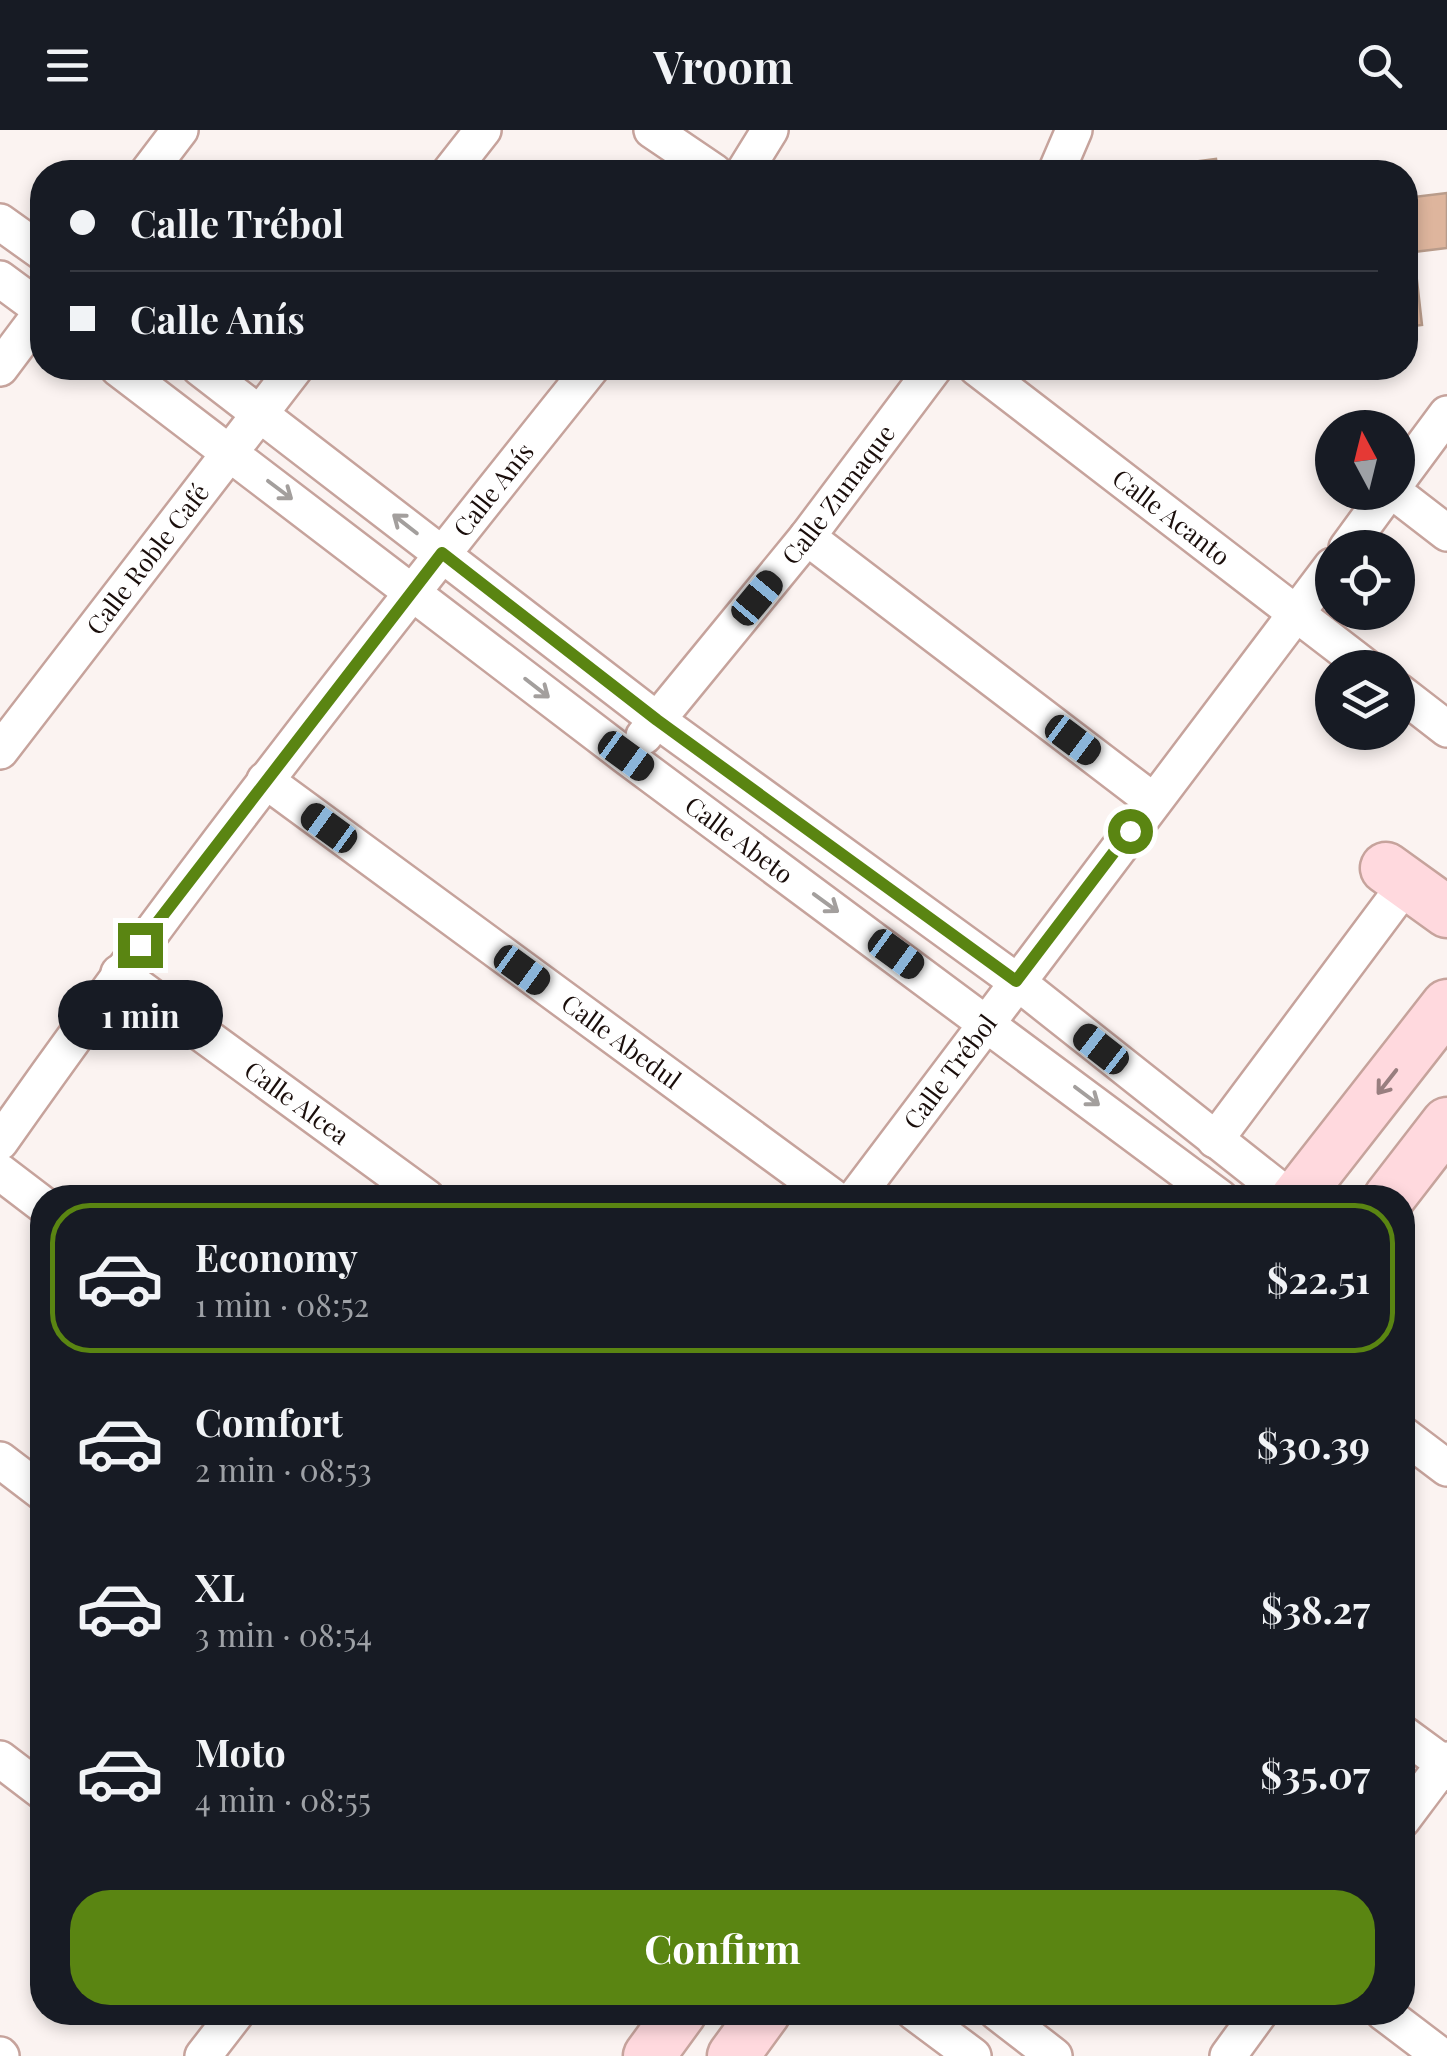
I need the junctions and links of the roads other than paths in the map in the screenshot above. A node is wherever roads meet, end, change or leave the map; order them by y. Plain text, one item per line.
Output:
1 (180, 130) edge
2 (483, 130) edge
3 (652, 130) edge
4 (770, 130) edge
5 (1074, 130) edge
6 (157, 160) edge
7 (459, 160) edge
8 (696, 160) edge
9 (751, 160) edge
10 (1061, 160) edge
11 (0, 222) edge
12 (30, 243) edge
13 (0, 278) edge
14 (30, 302) edge
15 (30, 327) edge
16 (0, 368) edge
17 (134, 380) edge
18 (216, 380) edge
19 (285, 380) edge
20 (581, 380) edge
21 (925, 380) edge
22 (993, 380) edge
23 (260, 412) junction
24 (1447, 414) edge
25 (230, 452) junction
26 (1415, 457) edge
27 (1377, 510) edge
28 (1415, 510) edge
29 (1361, 530) edge
30 (1447, 533) edge
31 (808, 537) junction
32 (442, 553) junction
33 (1315, 589) edge
34 (413, 592) junction
35 (1297, 614) junction
36 (1344, 650) edge
37 (1415, 704) edge
38 (657, 720) junction
39 (1447, 729) edge
40 (0, 751) edge
41 (626, 756) junction
42 (265, 780) junction
43 (1153, 802) junction
44 (1396, 876) joint
45 (1447, 912) edge
46 (119, 972) junction
47 (1016, 981) junction
48 (1447, 1005) edge
49 (986, 1020) junction
50 (1445, 1130) edge
51 (1215, 1140) junction
52 (0, 1142) edge
53 (0, 1172) edge
54 (409, 1185) edge
55 (816, 1185) edge
56 (864, 1185) edge
57 (1203, 1185) edge
58 (1276, 1185) edge
59 (1303, 1185) edge
60 (1399, 1185) edge
61 (30, 1195) edge
62 (1415, 1444) edge
63 (0, 1460) edge
64 (1447, 1468) edge
65 (30, 1483) edge
66 (1415, 1743) edge
67 (0, 1758) edge
68 (1446, 1763) edge
69 (30, 1782) edge
70 (1415, 1803) edge
71 (227, 2025) edge
72 (672, 2025) edge
73 (756, 2025) edge
74 (931, 2025) edge
75 (1014, 2025) edge
76 (1251, 2025) edge
77 (1400, 2025) edge
78 (203, 2056) edge
79 (649, 2056) edge
80 (733, 2056) edge
81 (973, 2056) edge
82 (1054, 2056) edge
83 (1228, 2056) edge
84 (1441, 2056) edge

1 - 6 street
2 - 7 street
3 - 8 street
4 - 9 street
5 - 10 street
11 - 12 street
13 - 14 street
15 - 16 street
17 - 25 street, Calle Abeto
18 - 23 street, Calle Abeto
19 - 23 street, Calle Roble Café
20 - 32 street, Calle Anís
21 - 31 street, Calle Zumaque
22 - 35 street, Calle Acanto
23 - 25 street, Calle Roble Café
32 -> 23 street, Calle Abeto
24 - 26 street
25 -> 34 street, Calle Abeto
25 - 40 street, Calle Roble Café
27 - 29 street
28 - 30 street
31 - 38 street, Calle Zumaque
31 - 43 street
32 - 34 street, Calle Anís
32 - 38 street, Calle Abeto
33 - 35 street, Calle Trébol
34 -> 41 street, Calle Abeto
34 - 42 street, Calle Anís
35 - 36 street, Calle Acanto
35 - 43 street, Calle Trébol
37 - 39 street
38 - 41 street, Calle Zumaque
38 - 47 street, Calle Abeto
41 -> 49 street, Calle Abeto
42 - 46 street, Calle Anís
42 - 55 street, Calle Abedul
43 - 47 street, Calle Trébol
44 - 45 main road
44 - 51 street
46 - 52 street, Calle Anís
46 - 54 street, Calle Alcea
47 - 49 street, Calle Trébol
47 - 51 street, Calle Abeto
48 -> 59 main road
49 - 56 street, Calle Trébol
49 -> 57 street, Calle Abeto
50 - 60 main road
51 - 58 street, Calle Abeto
53 - 61 street
62 - 64 street
63 - 65 street
66 - 68 street
67 - 69 street
68 - 70 street
71 - 78 street
72 - 79 main road
73 - 80 main road
74 - 81 street
75 - 82 street
76 - 83 street
77 - 84 street

